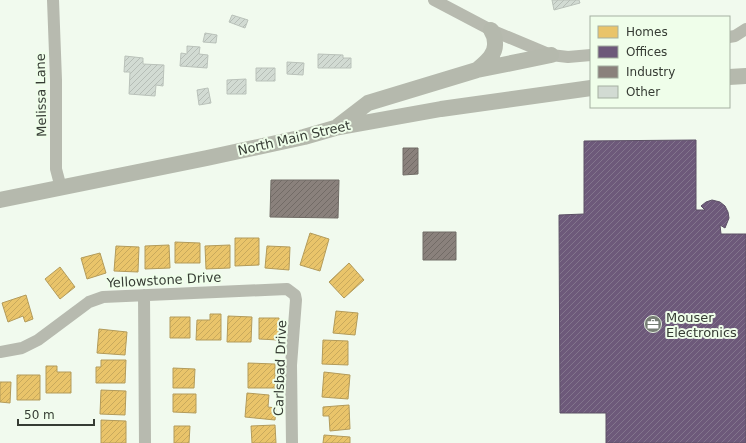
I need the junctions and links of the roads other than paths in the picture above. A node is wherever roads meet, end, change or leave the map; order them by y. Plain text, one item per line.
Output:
1 (53, 0) edge
2 (434, 0) edge
3 (746, 29) edge
4 (491, 30) junction
5 (730, 37) edge
6 (550, 55) junction
7 (590, 55) edge
8 (477, 70) junction
9 (746, 76) edge
10 (730, 77) edge
11 (590, 88) edge
12 (335, 128) junction
13 (61, 188) junction
14 (0, 200) edge
15 (144, 295) junction
16 (295, 295) joint
17 (0, 352) edge
18 (145, 443) edge
19 (292, 443) edge

1 - 13 street, Melissa Lane
2 - 4 street
3 - 5 street
4 - 6 street
4 - 8 main road
6 - 7 street
6 - 8 main road
8 - 12 main road
9 - 10 main road
11 - 12 main road, North Main Street
12 - 13 main road, North Main Street
13 - 14 main road, North Main Street
15 - 16 street, Yellowstone Drive
15 - 17 street, Yellowstone Drive
15 - 18 street
16 - 19 street, Carlsbad Drive

